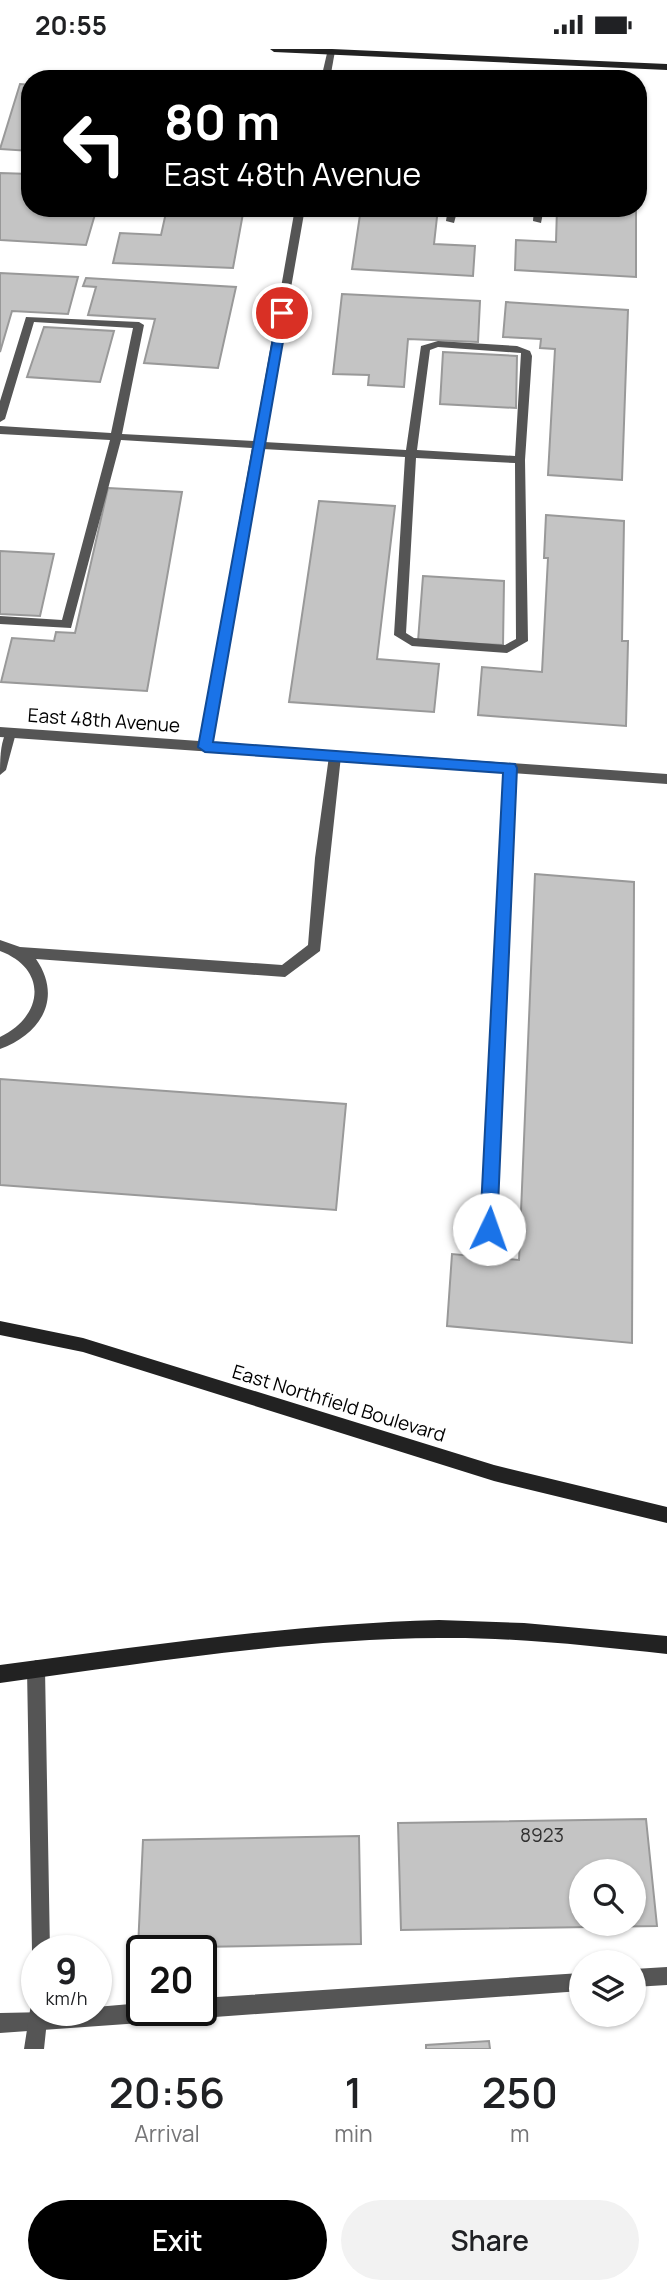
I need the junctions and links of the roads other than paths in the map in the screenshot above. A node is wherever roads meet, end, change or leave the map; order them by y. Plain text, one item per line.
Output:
1 (274, 49) edge
2 (331, 51) junction
3 (359, 51) edge
4 (667, 67) edge
5 (327, 70) edge
6 (298, 217) edge
7 (452, 217) edge
8 (538, 217) edge
9 (451, 221) dead end
10 (538, 221) dead end
11 (0, 419) edge
12 (0, 431) edge
13 (116, 437) junction
14 (259, 444) junction
15 (411, 453) junction
16 (520, 460) junction
17 (0, 621) edge
18 (5, 733) edge
19 (205, 747) junction
20 (334, 756) junction
21 (510, 768) junction
22 (0, 771) edge
23 (667, 779) edge
24 (0, 945) edge
25 (21, 952) junction
26 (0, 1044) edge
27 (489, 1229) dead end
28 (0, 1328) edge
29 (667, 1515) edge
30 (667, 1645) edge
31 (36, 1669) junction
32 (0, 1674) edge
33 (41, 1935) edge
34 (667, 1976) edge
35 (646, 1977) edge
36 (569, 1983) edge
37 (217, 2007) edge
38 (21, 2019) edge
39 (0, 2023) edge
40 (37, 2026) edge
41 (34, 2049) edge

1 - 2 main road
2 - 3 main road
2 - 5 street
3 - 4 main road
6 - 14 street
7 - 9 street
8 - 10 street
11 - 13 street
12 - 13 street
13 - 14 street
13 - 17 street
14 - 15 street
14 - 19 street
15 - 16 street
15 - 16 street
15 - 16 street
18 - 19 street, East 48th Avenue
18 - 22 street
19 - 20 street, East 48th Avenue
20 - 21 street, East 48th Avenue
20 - 25 street
21 - 23 street, East 48th Avenue
21 - 27 street
24 - 25 street
25 - 26 street
28 - 29 main road, East Northfield Boulevard
30 - 31 main road
31 - 32 main road
31 - 33 street
34 - 35 street
36 - 37 street
38 - 39 street
40 - 41 street

